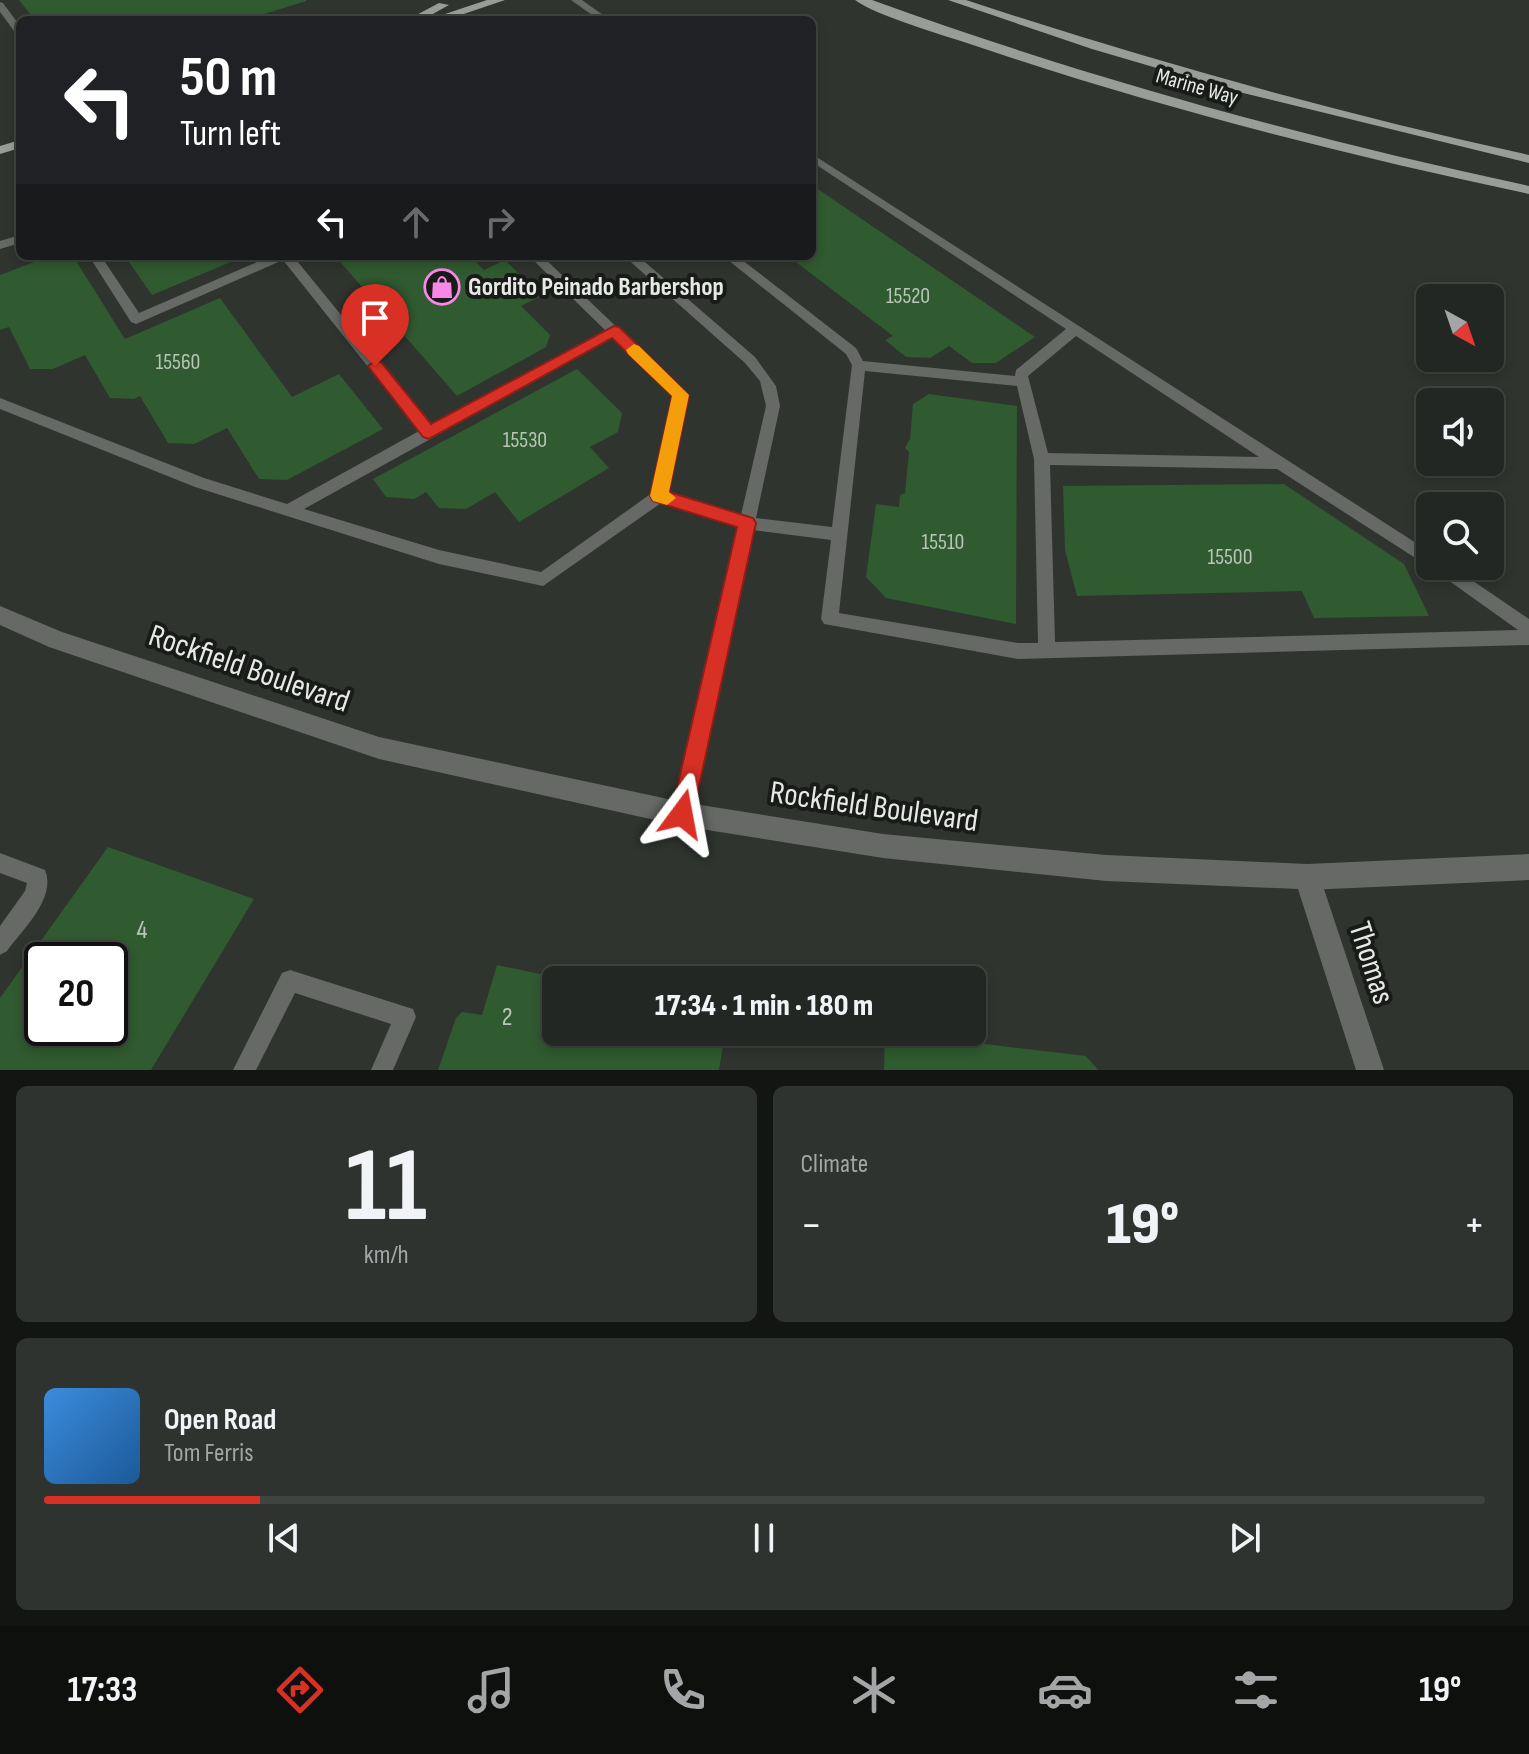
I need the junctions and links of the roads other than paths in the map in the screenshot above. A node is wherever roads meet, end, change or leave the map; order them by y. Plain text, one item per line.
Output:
1 (454, 0) edge
2 (499, 0) edge
3 (576, 0) edge
4 (861, 0) edge
5 (954, 0) edge
6 (0, 5) edge
7 (421, 16) edge
8 (446, 16) edge
9 (599, 16) edge
10 (16, 27) edge
11 (1529, 159) edge
12 (816, 160) edge
13 (1529, 190) edge
14 (98, 260) edge
15 (275, 260) edge
16 (287, 260) edge
17 (539, 260) edge
18 (635, 260) edge
19 (734, 260) edge
20 (1074, 330) junction
21 (614, 331) junction
22 (859, 365) junction
23 (1023, 382) junction
24 (0, 403) edge
25 (429, 433) junction
26 (1042, 459) junction
27 (1280, 463) junction
28 (659, 496) junction
29 (289, 510) junction
30 (747, 523) junction
31 (840, 535) junction
32 (1416, 552) edge
33 (1459, 580) edge
34 (0, 615) edge
35 (1529, 628) edge
36 (1529, 637) edge
37 (1047, 650) junction
38 (682, 814) junction
39 (0, 863) edge
40 (1529, 867) edge
41 (1307, 877) junction
42 (0, 944) edge
43 (244, 1070) edge
44 (382, 1070) edge
45 (1370, 1070) edge

1 - 7 main road
2 - 8 main road
3 - 9 lane
4 - 13 main road, Marine Way
5 - 11 main road, Marine Way
6 - 10 lane
12 - 20 lane
14 - 15 lane
16 - 25 lane
17 - 21 lane
18 - 30 lane
19 - 22 lane
20 - 23 lane
20 - 27 lane
21 - 25 lane
21 - 28 lane
22 - 23 lane
22 - 31 lane
23 - 26 lane
24 - 29 lane
25 - 29 lane
26 - 27 lane
26 - 37 lane
27 - 32 lane
28 - 29 lane
28 - 30 lane
30 - 31 lane
30 - 38 lane
31 - 37 lane
33 - 35 lane
34 - 38 street, Rockfield Boulevard
36 - 37 lane
38 - 41 street, Rockfield Boulevard
39 - 42 lane
40 - 41 street, Rockfield Boulevard
41 - 45 street, Thomas
43 - 44 lane

